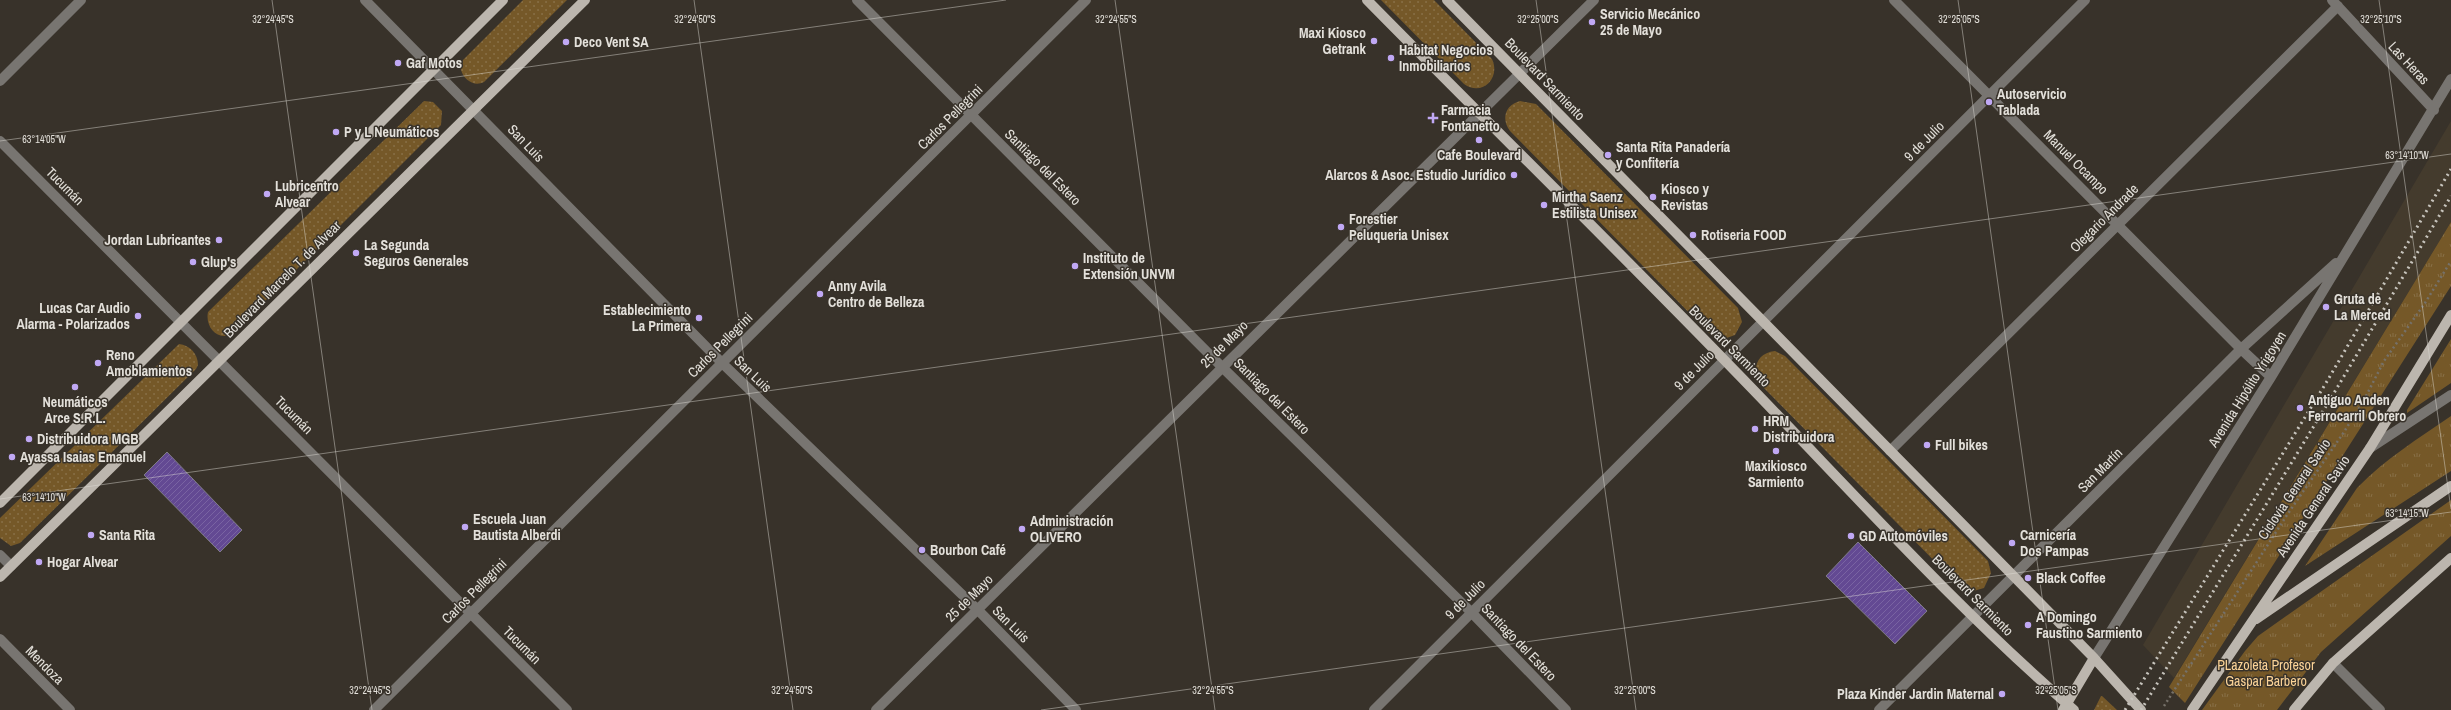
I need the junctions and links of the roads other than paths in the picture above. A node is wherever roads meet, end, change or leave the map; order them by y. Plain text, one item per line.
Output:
1 (81, 0) edge
2 (365, 0) edge
3 (503, 0) edge
4 (585, 0) edge
5 (857, 0) edge
6 (1086, 0) edge
7 (1366, 0) edge
8 (1448, 0) edge
9 (1594, 0) edge
10 (1894, 0) edge
11 (2085, 0) edge
12 (2335, 3) edge
13 (432, 70) junction
14 (1520, 74) junction
15 (2451, 79) edge
16 (0, 81) edge
17 (1990, 96) junction
18 (474, 110) junction
19 (2434, 110) junction
20 (1479, 114) junction
21 (972, 115) junction
22 (0, 141) edge
23 (2118, 224) junction
24 (2345, 255) junction
25 (2451, 315) edge
26 (1763, 321) junction
27 (182, 322) junction
28 (2241, 349) junction
29 (220, 360) junction
30 (1725, 360) junction
31 (722, 363) junction
32 (1221, 366) junction
33 (2272, 377) junction
34 (2451, 395) edge
35 (2370, 448) junction
36 (1890, 451) junction
37 (2451, 486) edge
38 (0, 503) edge
39 (0, 555) edge
40 (2451, 559) edge
41 (11, 566) junction
42 (2013, 576) junction
43 (0, 578) edge
44 (977, 609) junction
45 (471, 613) junction
46 (1472, 613) junction
47 (1973, 616) junction
48 (2250, 624) junction
49 (0, 639) edge
50 (2094, 658) junction
51 (2333, 663) junction
52 (2068, 708) edge
53 (70, 710) edge
54 (374, 710) edge
55 (567, 710) edge
56 (876, 710) edge
57 (1076, 710) edge
58 (1374, 710) edge
59 (1566, 710) edge
60 (1880, 710) edge
61 (2141, 710) edge
62 (2192, 710) edge
63 (2294, 710) edge
64 (2380, 710) edge

1 - 16 street
2 - 13 street, San Luis
3 - 13 main road
4 - 18 main road, Boulevard Marcelo T. de Alvear
5 - 21 street, Santiago del Estero
6 - 21 street, Carlos Pellegrini
7 - 20 main road, Boulevard Sarmiento
8 - 14 main road, Boulevard Sarmiento
9 - 14 street, 25 de Mayo
10 - 17 street, Manuel Ocampo
11 - 17 street, 9 de Julio
12 - 19 street, Las Heras
12 - 23 street, Olegario Andrade
13 - 18 street, San Luis
13 - 27 main road
14 - 20 street, 25 de Mayo
14 - 26 main road, Boulevard Sarmiento
15 - 19 street, Avenida Hipólito Yrigoyen
17 - 23 street, Manuel Ocampo
17 - 26 street, 9 de Julio
18 - 29 main road, Boulevard Marcelo T. de Alvear
18 - 31 street, San Luis
19 - 24 street, Avenida Hipólito Yrigoyen
20 - 30 main road, Boulevard Sarmiento
20 - 32 street, 25 de Mayo
21 - 31 street, Carlos Pellegrini
21 - 32 street, Santiago del Estero
22 - 27 street, Tucumán
23 - 28 street, Manuel Ocampo
23 - 36 street, Olegario Andrade
24 - 28 street, San Martín
24 - 33 street, Avenida Hipólito Yrigoyen
25 - 35 main road, Avenida General Savio
26 - 30 street, 9 de Julio
26 - 36 main road, Boulevard Sarmiento
27 - 29 street, Tucumán
27 - 38 main road
28 - 33 street, Manuel Ocampo
28 - 42 street, San Martín
29 - 41 main road, Boulevard Marcelo T. de Alvear
29 - 45 street, Tucumán
30 - 46 street, 9 de Julio
30 - 47 main road, Boulevard Sarmiento
31 - 44 street, San Luis
31 - 45 street, Carlos Pellegrini
32 - 44 street, 25 de Mayo
32 - 46 street, Santiago del Estero
33 - 50 street, Avenida Hipólito Yrigoyen
34 - 35 street
35 - 48 main road, Avenida General Savio
36 - 42 main road, Boulevard Sarmiento
37 - 48 main road
39 - 41 street
40 - 51 main road
41 - 43 main road, Boulevard Marcelo T. de Alvear
42 - 47 street, San Martín
42 - 50 main road, Boulevard Sarmiento
44 - 56 street, 25 de Mayo
44 - 57 street, San Luis
45 - 54 street, Carlos Pellegrini
45 - 55 street, Tucumán
46 - 58 street, 9 de Julio
46 - 59 street, Santiago del Estero
47 - 52 main road, Boulevard Sarmiento
47 - 60 street, San Martín
48 - 62 main road, Avenida General Savio
49 - 53 street, Mendoza
50 - 52 main road, Avenida Hipólito Yrigoyen
50 - 61 main road, Boulevard Sarmiento
51 - 63 main road
51 - 64 street

